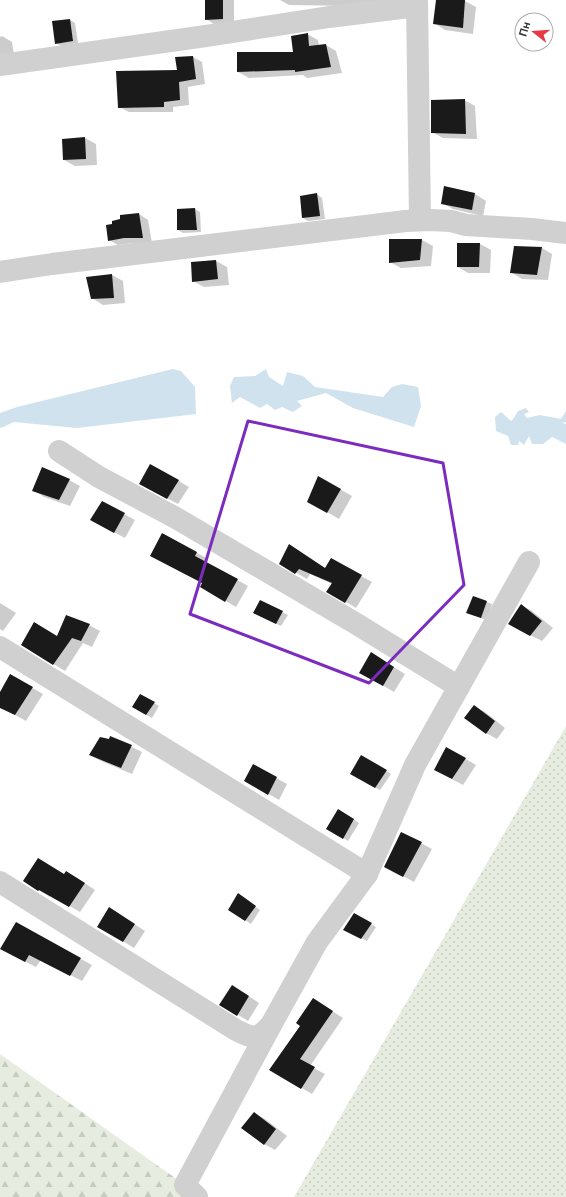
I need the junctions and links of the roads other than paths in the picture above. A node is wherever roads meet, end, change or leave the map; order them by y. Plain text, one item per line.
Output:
1 (417, 3) edge
2 (0, 65) edge
3 (420, 220) junction
4 (566, 233) edge
5 (0, 272) edge
6 (59, 451) dead end
7 (529, 562) dead end
8 (0, 647) edge
9 (459, 686) junction
10 (367, 874) junction
11 (0, 882) edge
12 (271, 1025) junction
13 (197, 1197) edge

1 - 2 street
1 - 3 street
3 - 4 street
3 - 5 street
6 - 9 street
7 - 9 street
8 - 10 street
9 - 10 street
10 - 12 street
11 - 12 street
12 - 13 street

